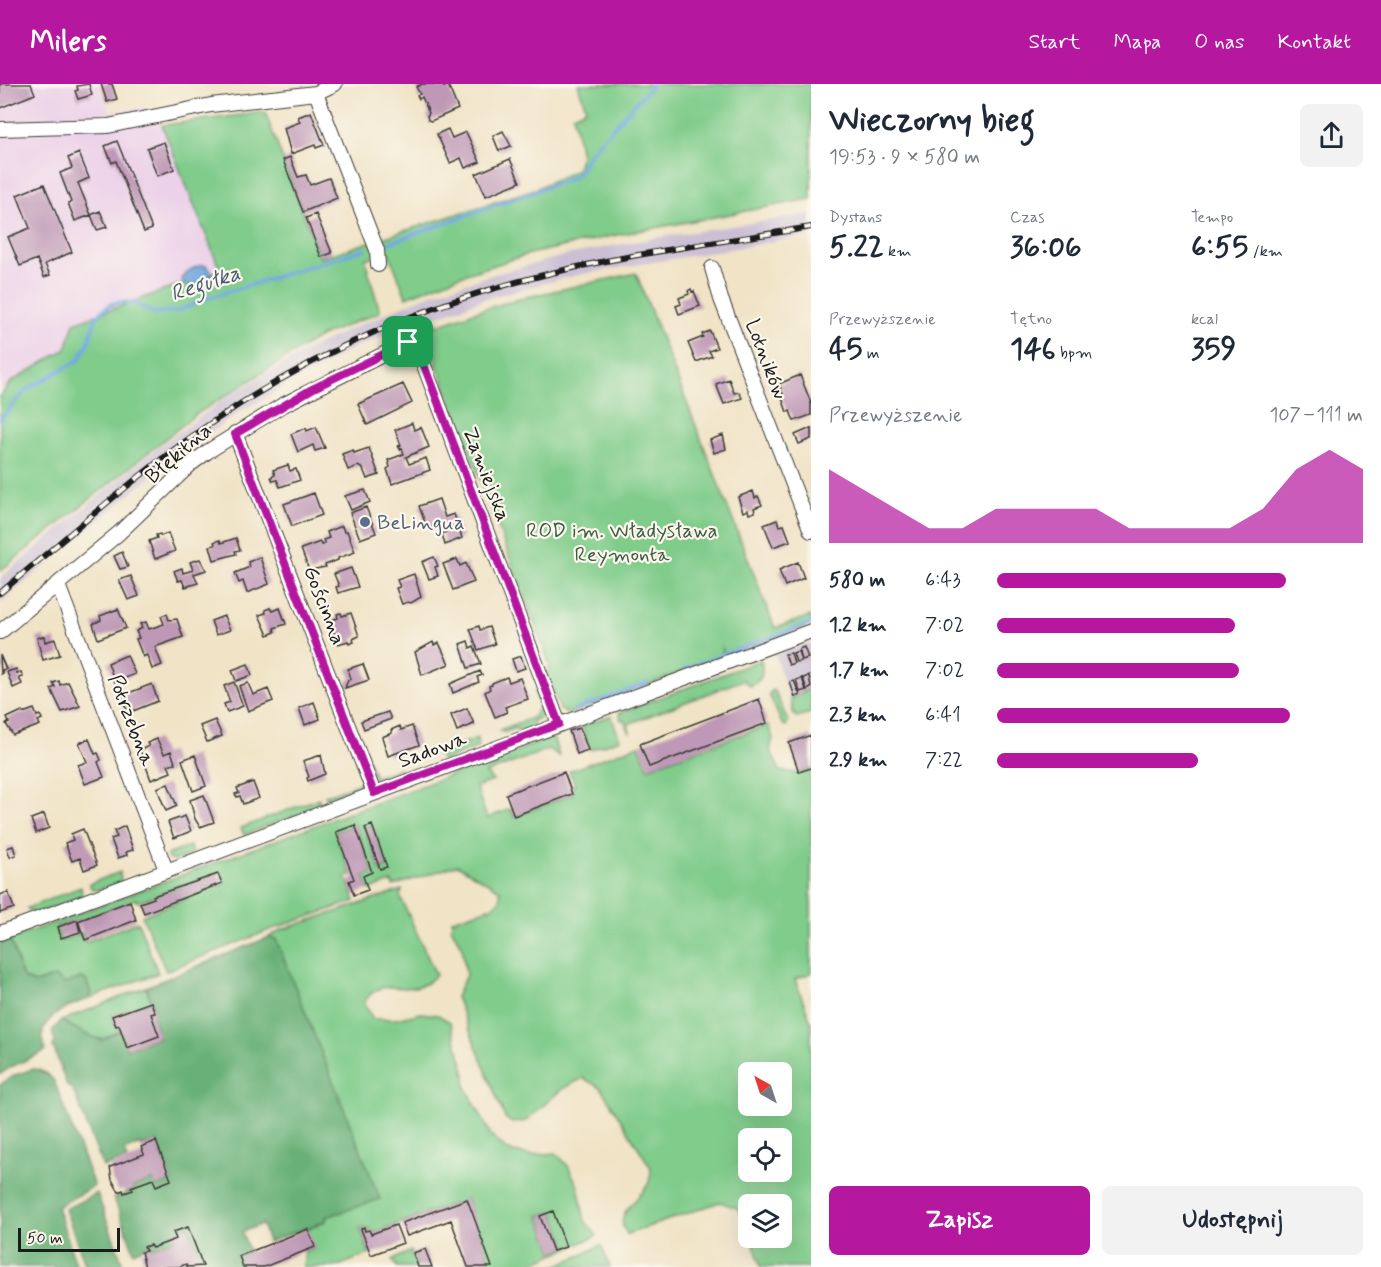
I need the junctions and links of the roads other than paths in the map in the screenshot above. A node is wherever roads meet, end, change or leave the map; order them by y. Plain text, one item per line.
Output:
1 (335, 84) edge
2 (316, 93) junction
3 (0, 129) edge
4 (378, 265) dead end
5 (712, 267) dead end
6 (408, 342) joint
7 (235, 434) junction
8 (811, 531) edge
9 (58, 585) junction
10 (811, 631) edge
11 (0, 632) edge
12 (559, 724) junction
13 (374, 793) junction
14 (166, 870) junction
15 (0, 933) edge

1 - 2 street
2 - 3 street
2 - 4 street
5 - 8 street, Lotników
6 - 7 street, Błękitna
6 - 12 street, Zamiejska
7 - 9 street, Błękitna
7 - 13 street, Gościnna
9 - 11 street, Błękitna
9 - 14 street, Potrzebna
10 - 12 street, Sadowa
12 - 13 street, Sadowa
13 - 14 street, Sadowa
14 - 15 street, Sadowa

